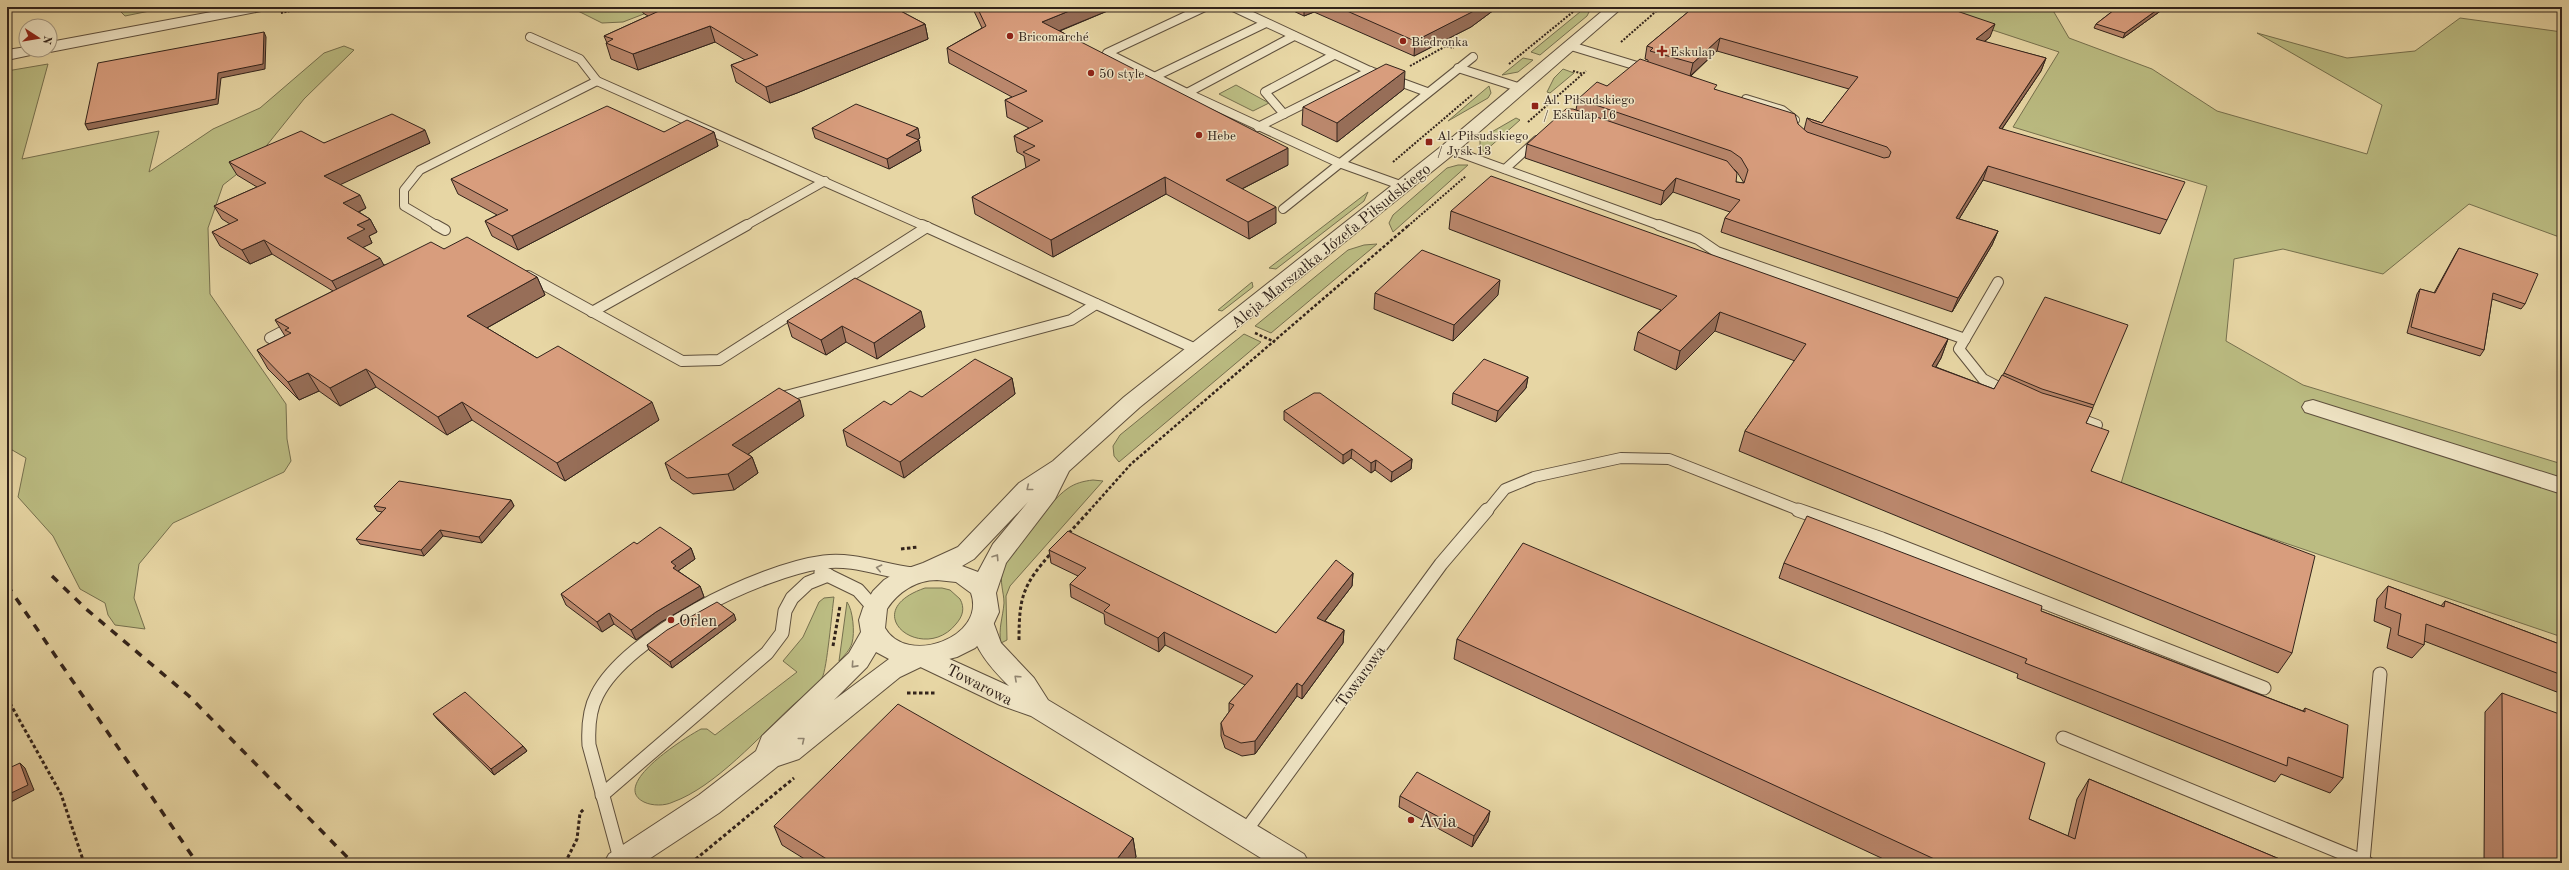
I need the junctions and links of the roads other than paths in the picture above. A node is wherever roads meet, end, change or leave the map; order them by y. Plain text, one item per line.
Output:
1 (261, 7) edge
2 (1205, 7) edge
3 (1233, 7) edge
4 (1616, 7) edge
5 (1266, 23) junction
6 (1294, 36) junction
7 (530, 37) dead end
8 (58, 45) edge
9 (1571, 46) junction
10 (18, 52) edge
11 (7, 54) edge
12 (1334, 55) junction
13 (1473, 57) dead end
14 (1458, 68) junction
15 (1370, 71) junction
16 (1652, 71) edge
17 (1154, 76) junction
18 (597, 81) junction
19 (1521, 88) junction
20 (1427, 92) junction
21 (1187, 93) junction
22 (1737, 96) edge
23 (1284, 114) junction
24 (1258, 127) junction
25 (1796, 127) edge
26 (1545, 133) edge
27 (1449, 149) junction
28 (1339, 163) junction
29 (1505, 169) junction
30 (824, 181) junction
31 (1403, 186) junction
32 (1283, 209) dead end
33 (927, 227) junction
34 (445, 230) dead end
35 (519, 271) edge
36 (1998, 282) dead end
37 (1096, 304) junction
38 (592, 312) junction
39 (305, 320) edge
40 (270, 338) dead end
41 (1965, 339) junction
42 (1198, 350) junction
43 (2016, 395) edge
44 (782, 397) edge
45 (2313, 407) dead end
46 (2060, 411) edge
47 (2097, 425) edge
48 (1061, 466) junction
49 (2562, 486) edge
50 (806, 566) junction
51 (923, 572) junction
52 (828, 575) junction
53 (984, 593) junction
54 (874, 620) junction
55 (982, 623) junction
56 (920, 656) junction
57 (2380, 674) dead end
58 (2264, 688) dead end
59 (1039, 708) junction
60 (2063, 738) dead end
61 (768, 758) junction
62 (602, 795) junction
63 (1244, 834) junction
64 (620, 862) edge
65 (2365, 862) edge
66 (1294, 863) edge

1 - 8 street
2 - 17 lane
3 - 5 lane
4 - 9 street, Aleja Marszałka Józefa Piłsudskiego
5 - 6 lane
5 - 17 lane
6 - 12 lane
6 - 21 lane
7 - 18 lane
9 - 16 lane
9 - 19 street, Aleja Marszałka Józefa Piłsudskiego
10 - 11 street
12 - 15 lane
12 - 23 lane
13 - 14 lane
14 - 19 lane
14 - 20 lane
15 - 20 lane
15 - 23 lane
17 - 21 lane
18 - 30 lane
18 - 34 lane
19 - 27 street, Aleja Marszałka Józefa Piłsudskiego
20 - 28 lane
21 - 24 lane
22 - 25 lane
23 - 24 lane
24 - 28 lane
26 - 29 lane
27 - 29 lane
27 - 31 street, Aleja Marszałka Józefa Piłsudskiego
28 - 31 lane
28 - 32 lane
29 - 41 lane
30 - 33 lane
30 - 38 lane
31 - 42 street, Aleja Marszałka Józefa Piłsudskiego
33 - 37 lane
33 - 38 lane
35 - 38 lane
36 - 41 lane
37 - 42 lane
37 - 44 lane
39 - 40 lane
41 - 43 lane
42 - 48 street, Aleja Marszałka Józefa Piłsudskiego
45 - 49 street
46 - 47 lane
48 -> 51 street, Aleja Marszałka Józefa Piłsudskiego
53 -> 48 street, Aleja Marszałka Józefa Piłsudskiego
51 -> 50 lane
50 - 52 lane
50 - 62 lane
51 - 53 street
51 - 54 street, Aleja Marszałka Józefa Piłsudskiego
52 - 54 lane
52 - 62 lane
53 - 55 street, Aleja Marszałka Józefa Piłsudskiego
54 - 56 street, Aleja Marszałka Józefa Piłsudskiego
54 -> 61 street, Aleja Marszałka Józefa Piłsudskiego
55 - 56 street, Aleja Marszałka Józefa Piłsudskiego
59 -> 55 street, Towarowa
56 - 59 street, Towarowa
61 -> 56 street, Aleja Marszałka Józefa Piłsudskiego
57 - 65 lane
58 - 63 lane, Towarowa
59 - 63 street, Towarowa
60 - 65 lane
61 - 64 street, Aleja Marszałka Józefa Piłsudskiego
62 - 64 lane
63 - 66 street, Towarowa

